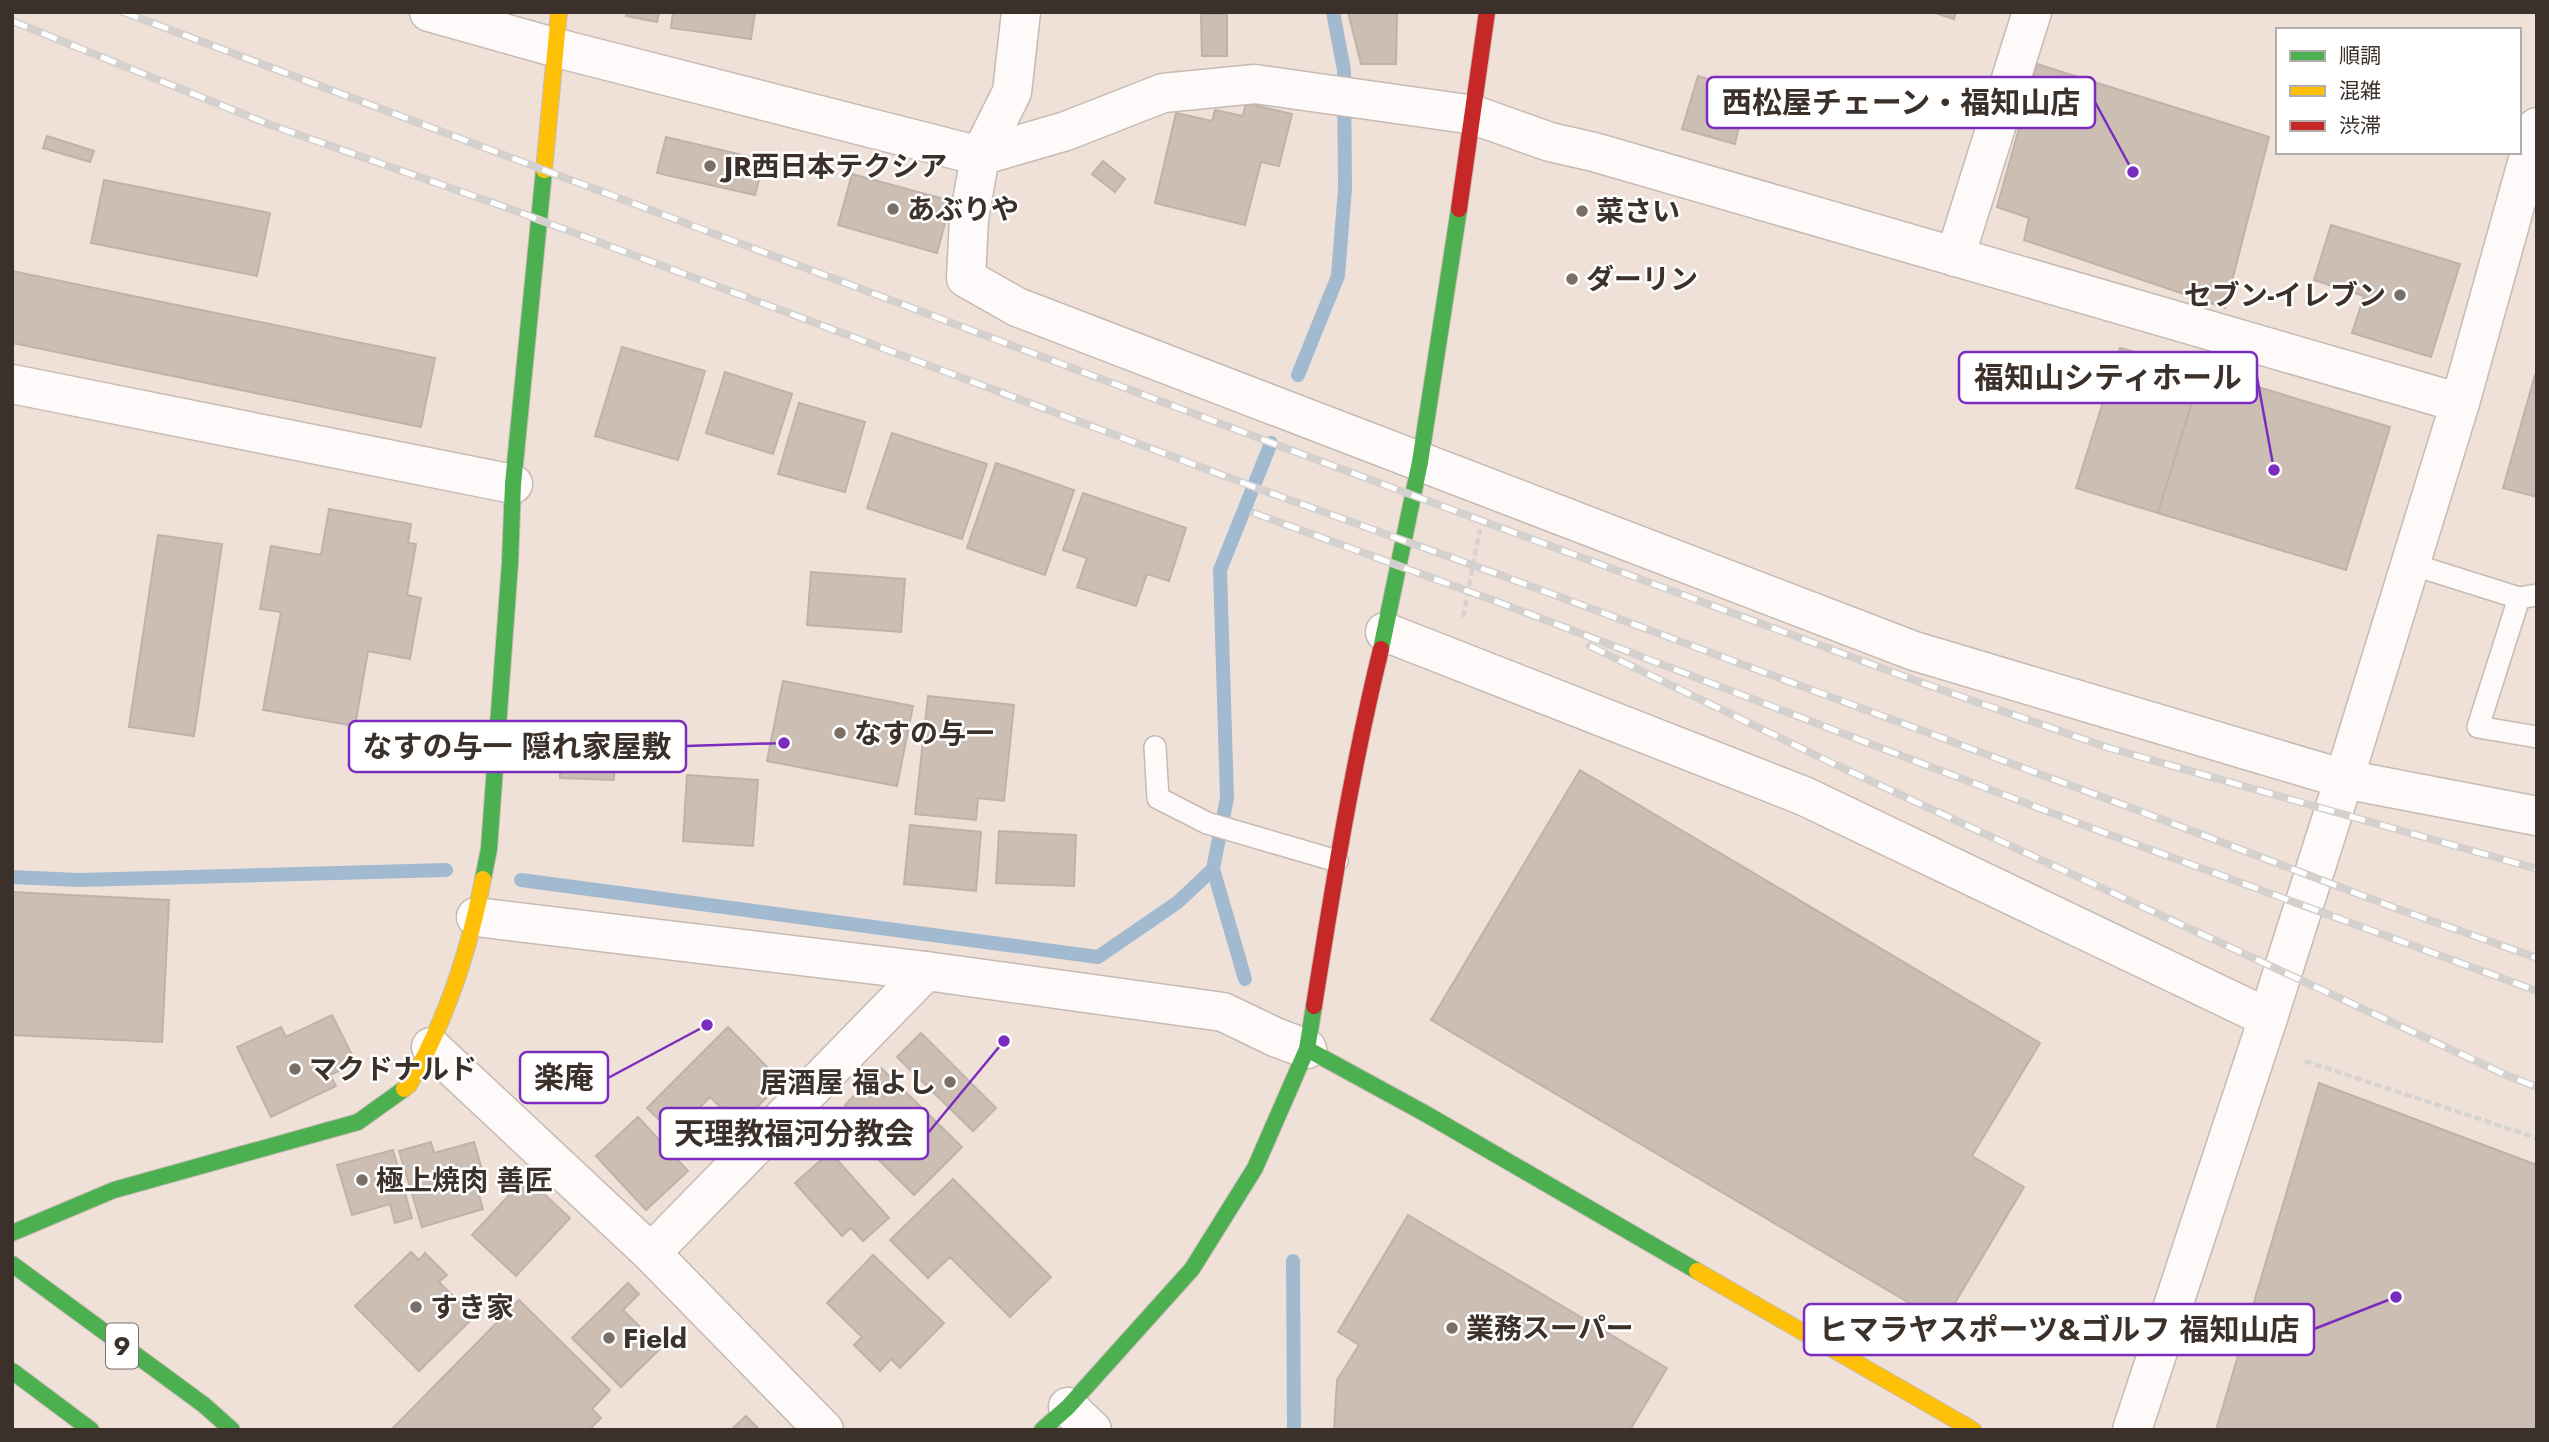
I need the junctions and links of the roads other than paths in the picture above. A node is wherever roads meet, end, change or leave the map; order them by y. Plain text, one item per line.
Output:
1 (429, 12) edge
2 (1021, 12) edge
3 (1487, 12) edge
4 (2032, 12) edge
5 (558, 30) edge
6 (1474, 115) junction
7 (2537, 127) edge
8 (980, 156) junction
9 (1955, 257) junction
10 (12, 384) edge
11 (2460, 403) junction
12 (1420, 462) junction
13 (513, 484) junction
14 (2411, 564) junction
15 (2528, 596) edge
16 (1385, 632) junction
17 (2537, 737) edge
18 (1155, 747) dead end
19 (2344, 779) junction
20 (2537, 816) edge
21 (1338, 861) junction
22 (476, 916) junction
23 (926, 971) junction
24 (2268, 1018) junction
25 (431, 1047) junction
26 (1307, 1049) junction
27 (12, 1233) edge
28 (651, 1253) junction
29 (12, 1264) edge
30 (12, 1371) edge
31 (1067, 1422) edge
32 (91, 1430) edge
33 (232, 1430) edge
34 (824, 1430) edge
35 (1973, 1430) edge
36 (2132, 1430) edge

1 - 5 street
2 - 8 street
3 - 6 main road
4 - 9 street
5 - 8 street
5 - 13 main road
6 - 8 street
6 - 9 street
6 - 12 main road
7 - 11 street
8 - 12 street
9 - 11 street
10 - 13 street
11 - 14 street
12 - 16 main road
12 - 19 street
13 - 22 main road
14 - 15 lane
14 - 19 street
15 - 17 lane
16 - 21 main road
16 - 24 street
18 - 21 lane
19 - 20 street
19 - 24 street
21 - 26 main road
22 - 23 street
22 - 25 main road
23 - 26 street
23 - 28 street
24 - 36 street
25 - 27 main road
25 - 28 street
26 - 31 main road
26 - 35 main road
28 - 34 street
29 - 33 main road, 9
30 - 32 main road

